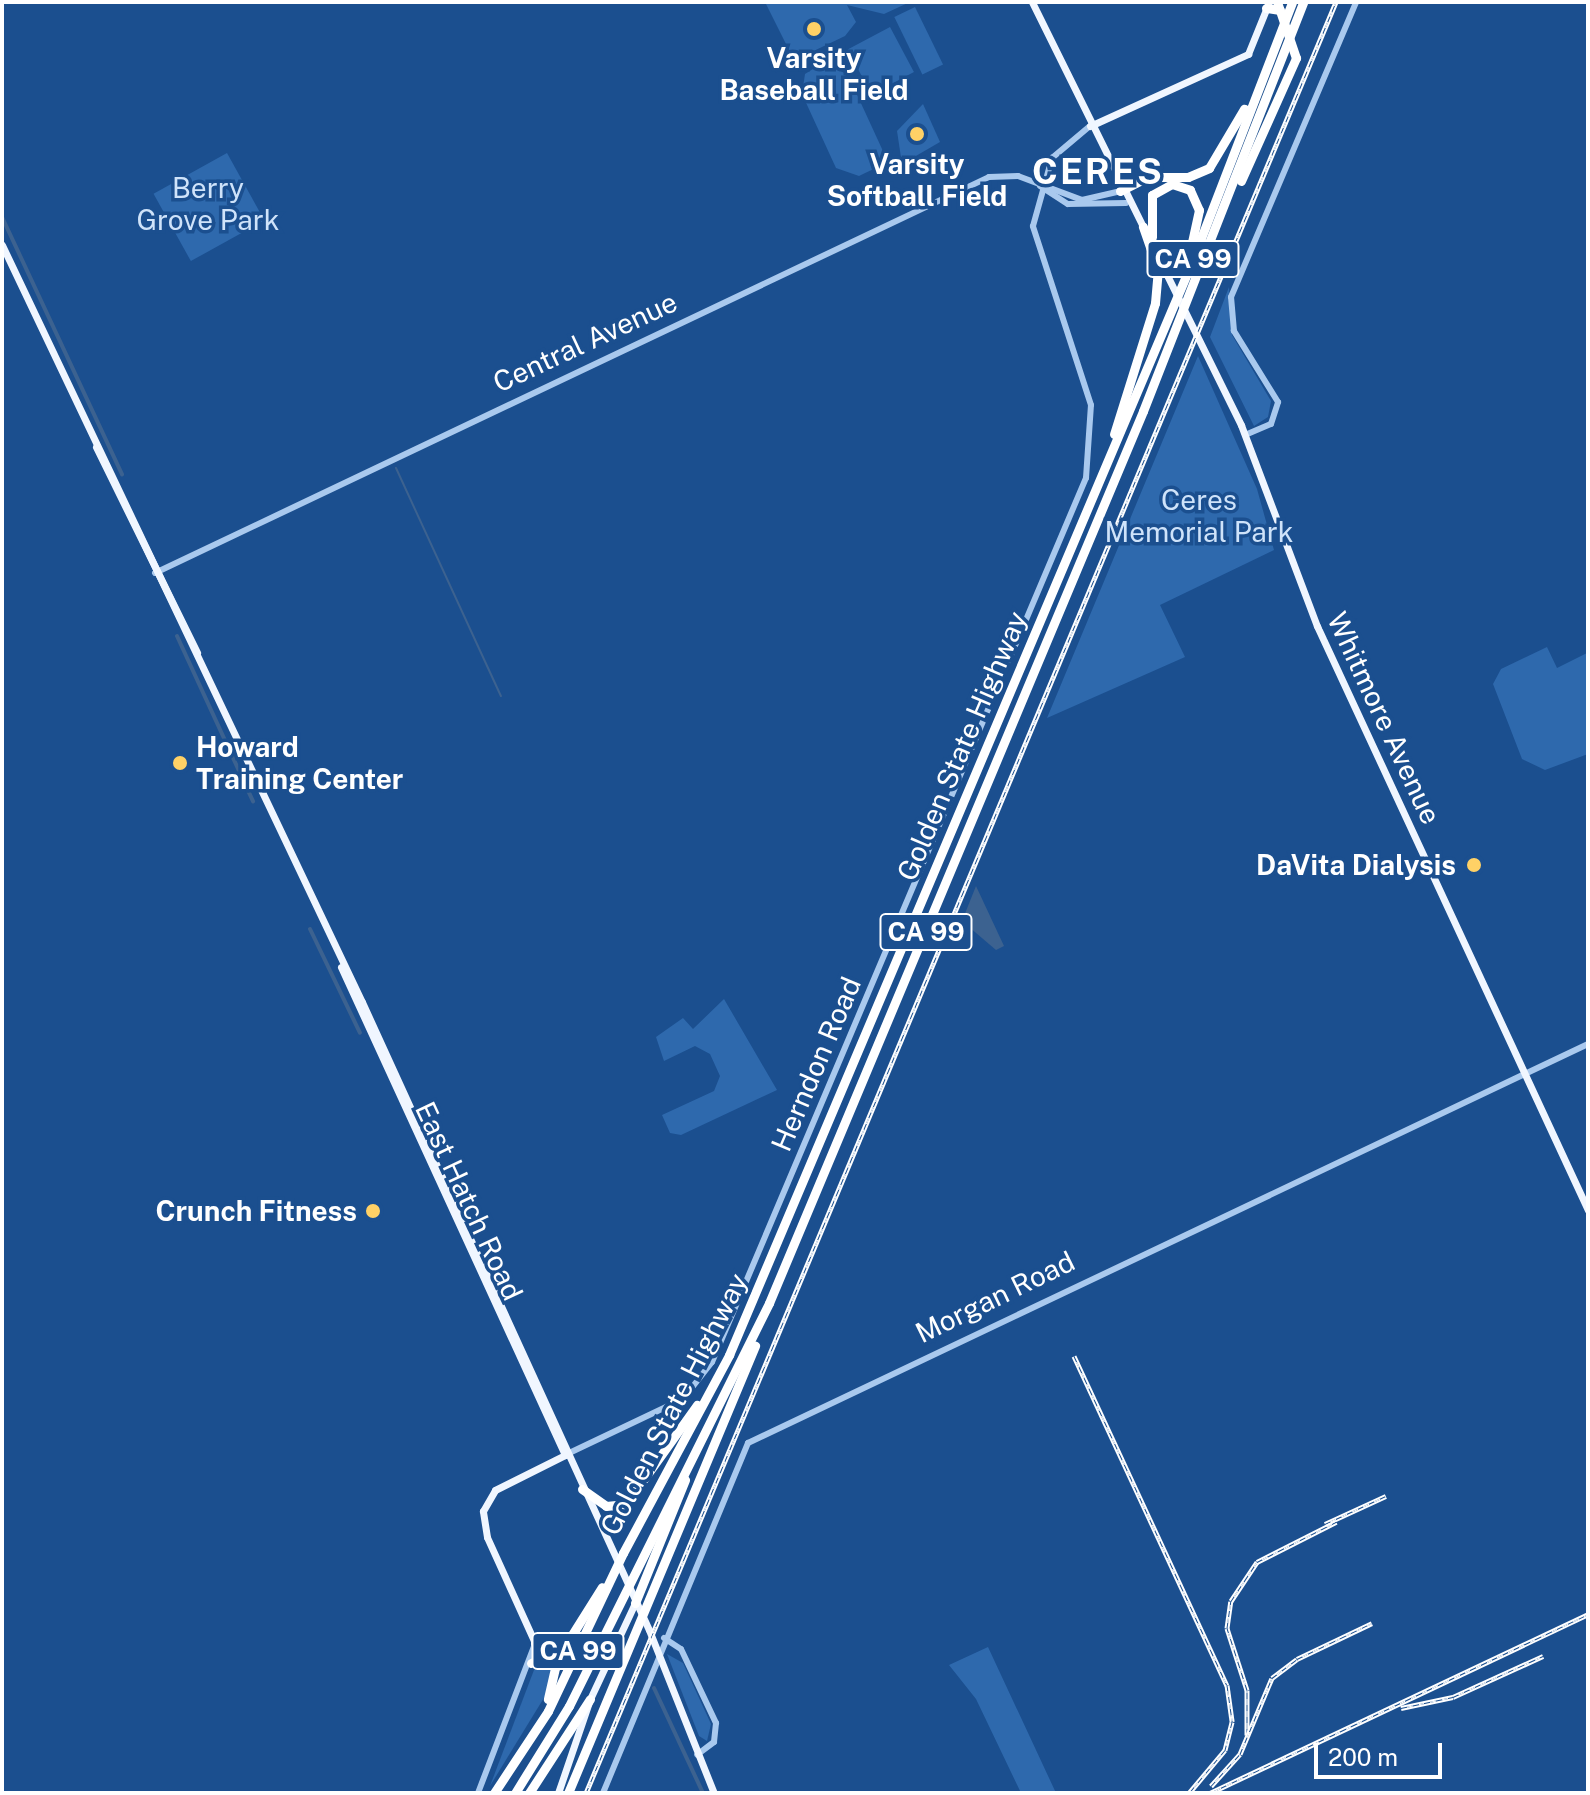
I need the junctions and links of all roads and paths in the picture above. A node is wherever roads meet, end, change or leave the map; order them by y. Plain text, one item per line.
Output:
1 (1032, 2) edge
2 (1303, 2) edge
3 (1291, 3) edge
4 (1354, 3) edge
5 (1268, 5) edge
6 (1278, 6) edge
7 (1262, 74) junction
8 (1090, 126) junction
9 (1040, 186) junction
10 (1120, 191) junction
11 (1126, 203) junction
12 (1143, 227) junction
13 (1218, 227) junction
14 (1154, 244) junction
15 (2, 245) edge
16 (1185, 278) junction
17 (1245, 435) junction
18 (1098, 483) junction
19 (157, 572) junction
20 (1588, 1044) edge
21 (1525, 1073) junction
22 (1588, 1210) edge
23 (769, 1303) junction
24 (716, 1380) junction
25 (708, 1426) junction
26 (565, 1455) junction
27 (582, 1489) junction
28 (618, 1552) junction
29 (635, 1603) junction
30 (649, 1630) junction
31 (620, 1634) junction
32 (664, 1638) junction
33 (535, 1643) junction
34 (547, 1656) junction
35 (531, 1663) junction
36 (590, 1699) junction
37 (528, 1745) junction
38 (697, 1755) junction
39 (478, 1793) edge
40 (494, 1793) edge
41 (515, 1793) edge
42 (529, 1793) edge
43 (558, 1793) edge
44 (568, 1793) edge
45 (603, 1793) edge
46 (714, 1793) edge

1 - 8 main road, Whitmore Avenue
2 - 13 highway, Golden State Highway / CA 99
3 - 7 highway, Golden State Highway / CA 99
4 - 17 street
5 - 6 highway
5 - 8 main road
6 - 13 highway
7 - 10 highway
7 - 16 highway, Golden State Highway / CA 99
8 - 9 street, Herndon Road
8 - 10 main road, Whitmore Avenue
9 - 10 street
9 - 11 street
9 - 19 street, Central Avenue
9 - 26 street, Herndon Road
10 - 11 main road, Whitmore Avenue
11 - 12 main road, Whitmore Avenue
12 - 14 main road, Whitmore Avenue
12 - 18 highway
13 - 23 highway, Golden State Highway / CA 99
14 - 16 highway
14 - 17 main road, Whitmore Avenue
15 - 19 main road, East Hatch Road
16 - 18 highway, Golden State Highway / CA 99
17 - 21 main road, Whitmore Avenue
18 - 24 highway, Golden State Highway / CA 99
19 - 26 main road, East Hatch Road
20 - 21 street, Morgan Road
21 - 22 main road, Whitmore Avenue
21 - 32 street, Morgan Road
23 - 25 highway, Golden State Highway / CA 99
23 - 44 highway
24 - 27 highway
24 - 28 highway, Golden State Highway / CA 99
25 - 29 highway
25 - 41 highway, Golden State Highway / CA 99
26 - 27 main road, East Hatch Road
26 - 33 main road, Herndon Road
27 - 28 main road, East Hatch Road
28 - 29 main road, East Hatch Road
28 - 33 highway
28 - 37 highway, Golden State Highway / CA 99
29 - 30 main road, East Hatch Road
29 - 31 main road
30 - 31 main road
30 - 38 main road, East Hatch Road
31 - 36 main road
32 - 38 street
32 - 45 street, Morgan Road
33 - 34 highway
33 - 35 street
34 - 35 highway
34 - 37 highway
35 - 39 street
36 - 42 highway
36 - 43 main road
37 - 40 highway, Golden State Highway / CA 99
38 - 46 main road, East Hatch Road

